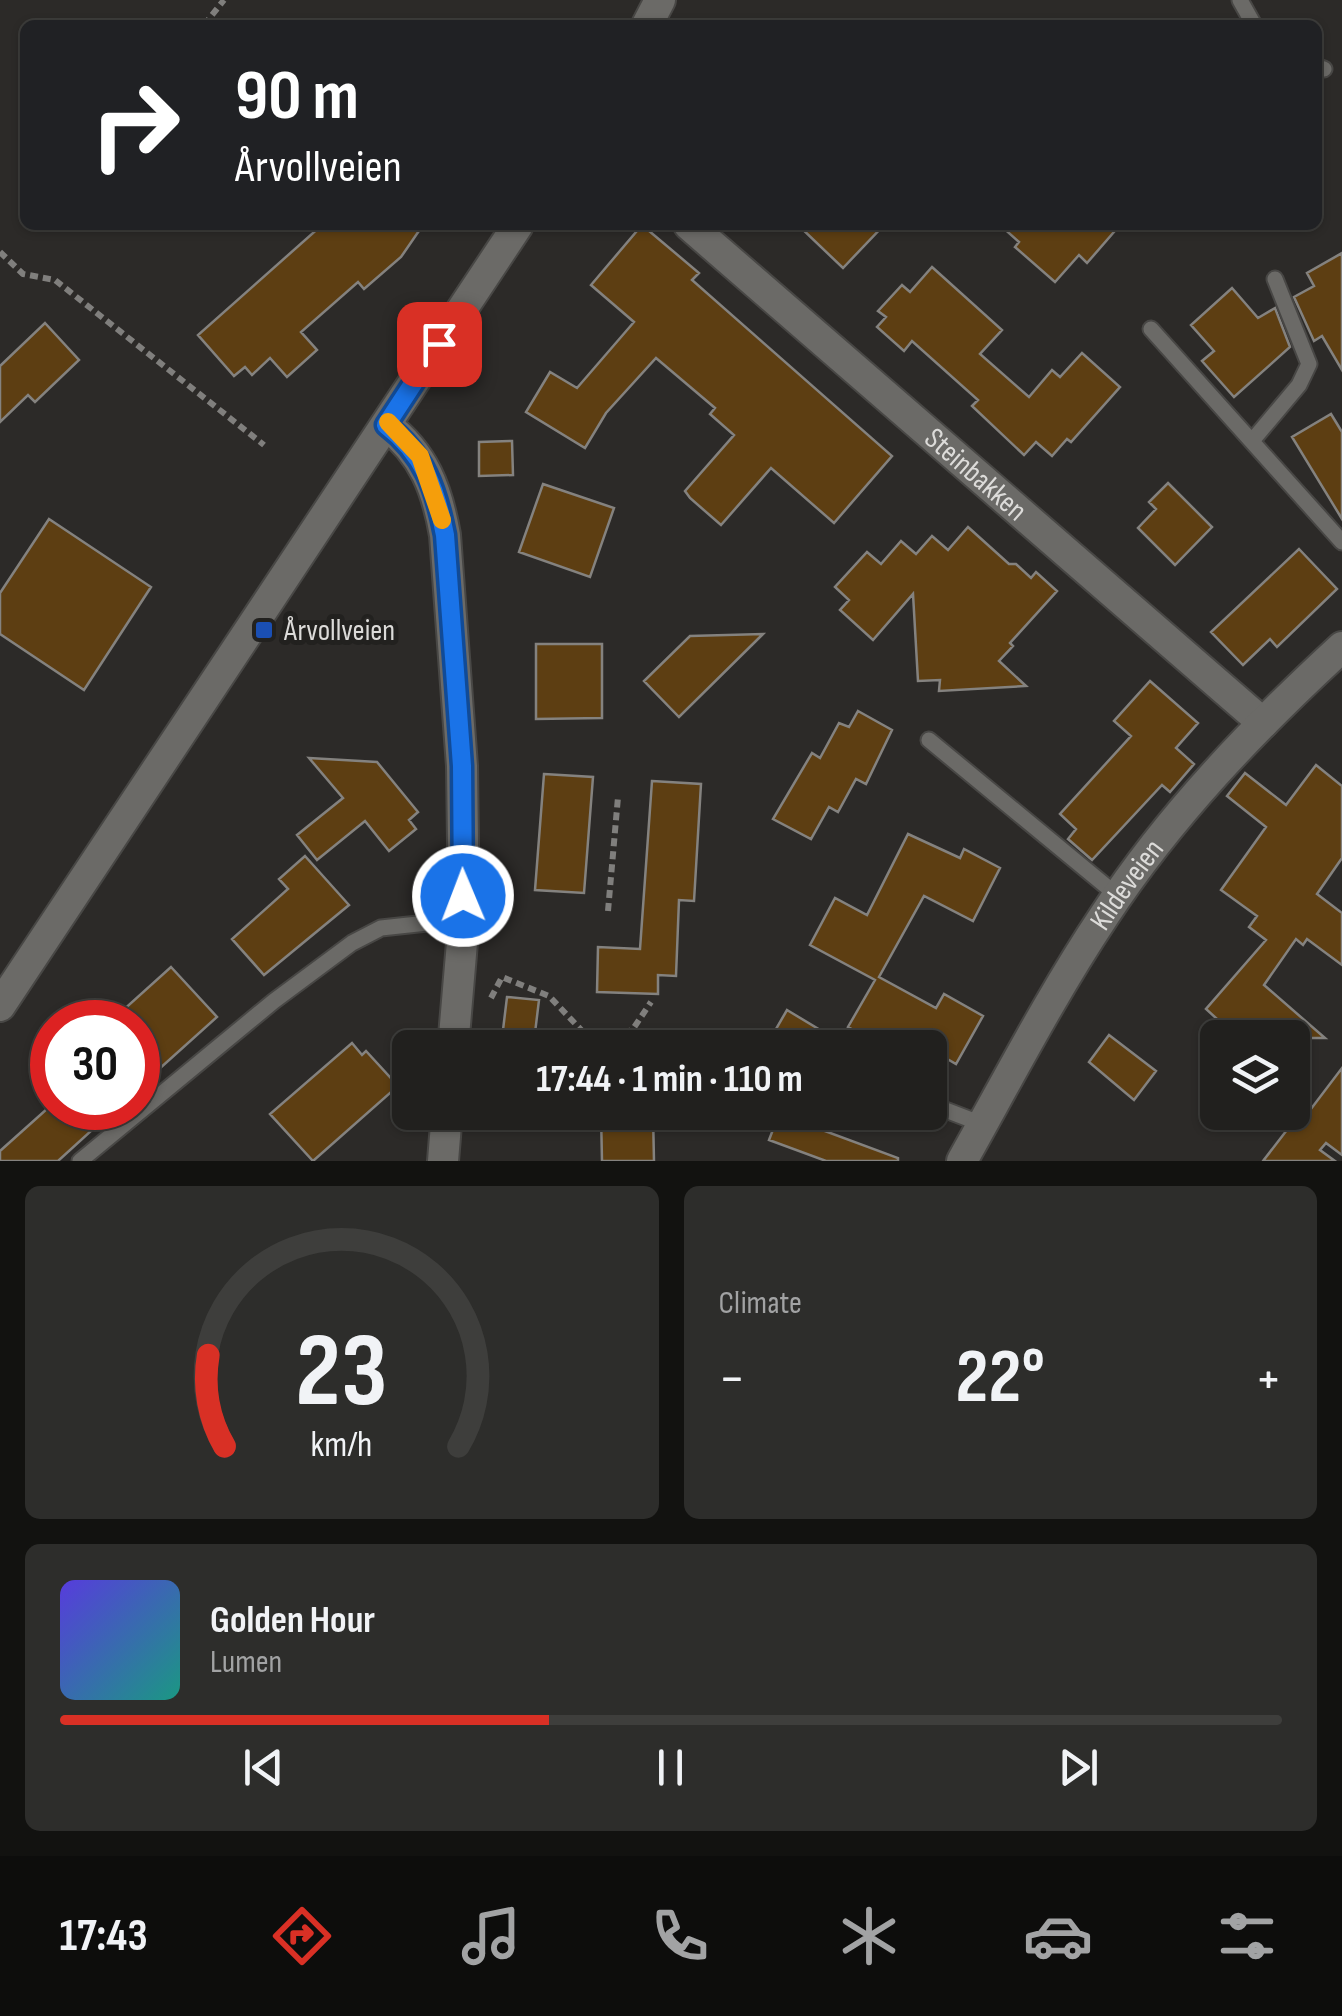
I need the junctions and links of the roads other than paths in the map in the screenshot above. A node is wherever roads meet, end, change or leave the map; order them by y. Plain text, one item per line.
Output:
1 (515, 230) edge
2 (695, 230) edge
3 (1275, 279) dead end
4 (1152, 330) dead end
5 (386, 425) junction
6 (1252, 441) junction
7 (1342, 542) edge
8 (1342, 646) edge
9 (1263, 723) junction
10 (929, 740) dead end
11 (1118, 896) junction
12 (464, 919) junction
13 (0, 1006) edge
14 (455, 1030) edge
15 (947, 1111) edge
16 (982, 1124) junction
17 (446, 1130) edge
18 (80, 1161) edge
19 (443, 1161) edge
20 (962, 1161) edge

1 - 5 street
2 - 9 street, Steinbakken
3 - 6 lane
4 - 6 lane
5 - 12 street
5 - 13 street
6 - 7 lane
8 - 9 street, Kildeveien
9 - 11 street, Kildeveien
10 - 11 lane
11 - 16 street, Kildeveien
12 - 14 street
12 - 18 lane
15 - 16 lane
16 - 20 street, Kildeveien
17 - 19 street

